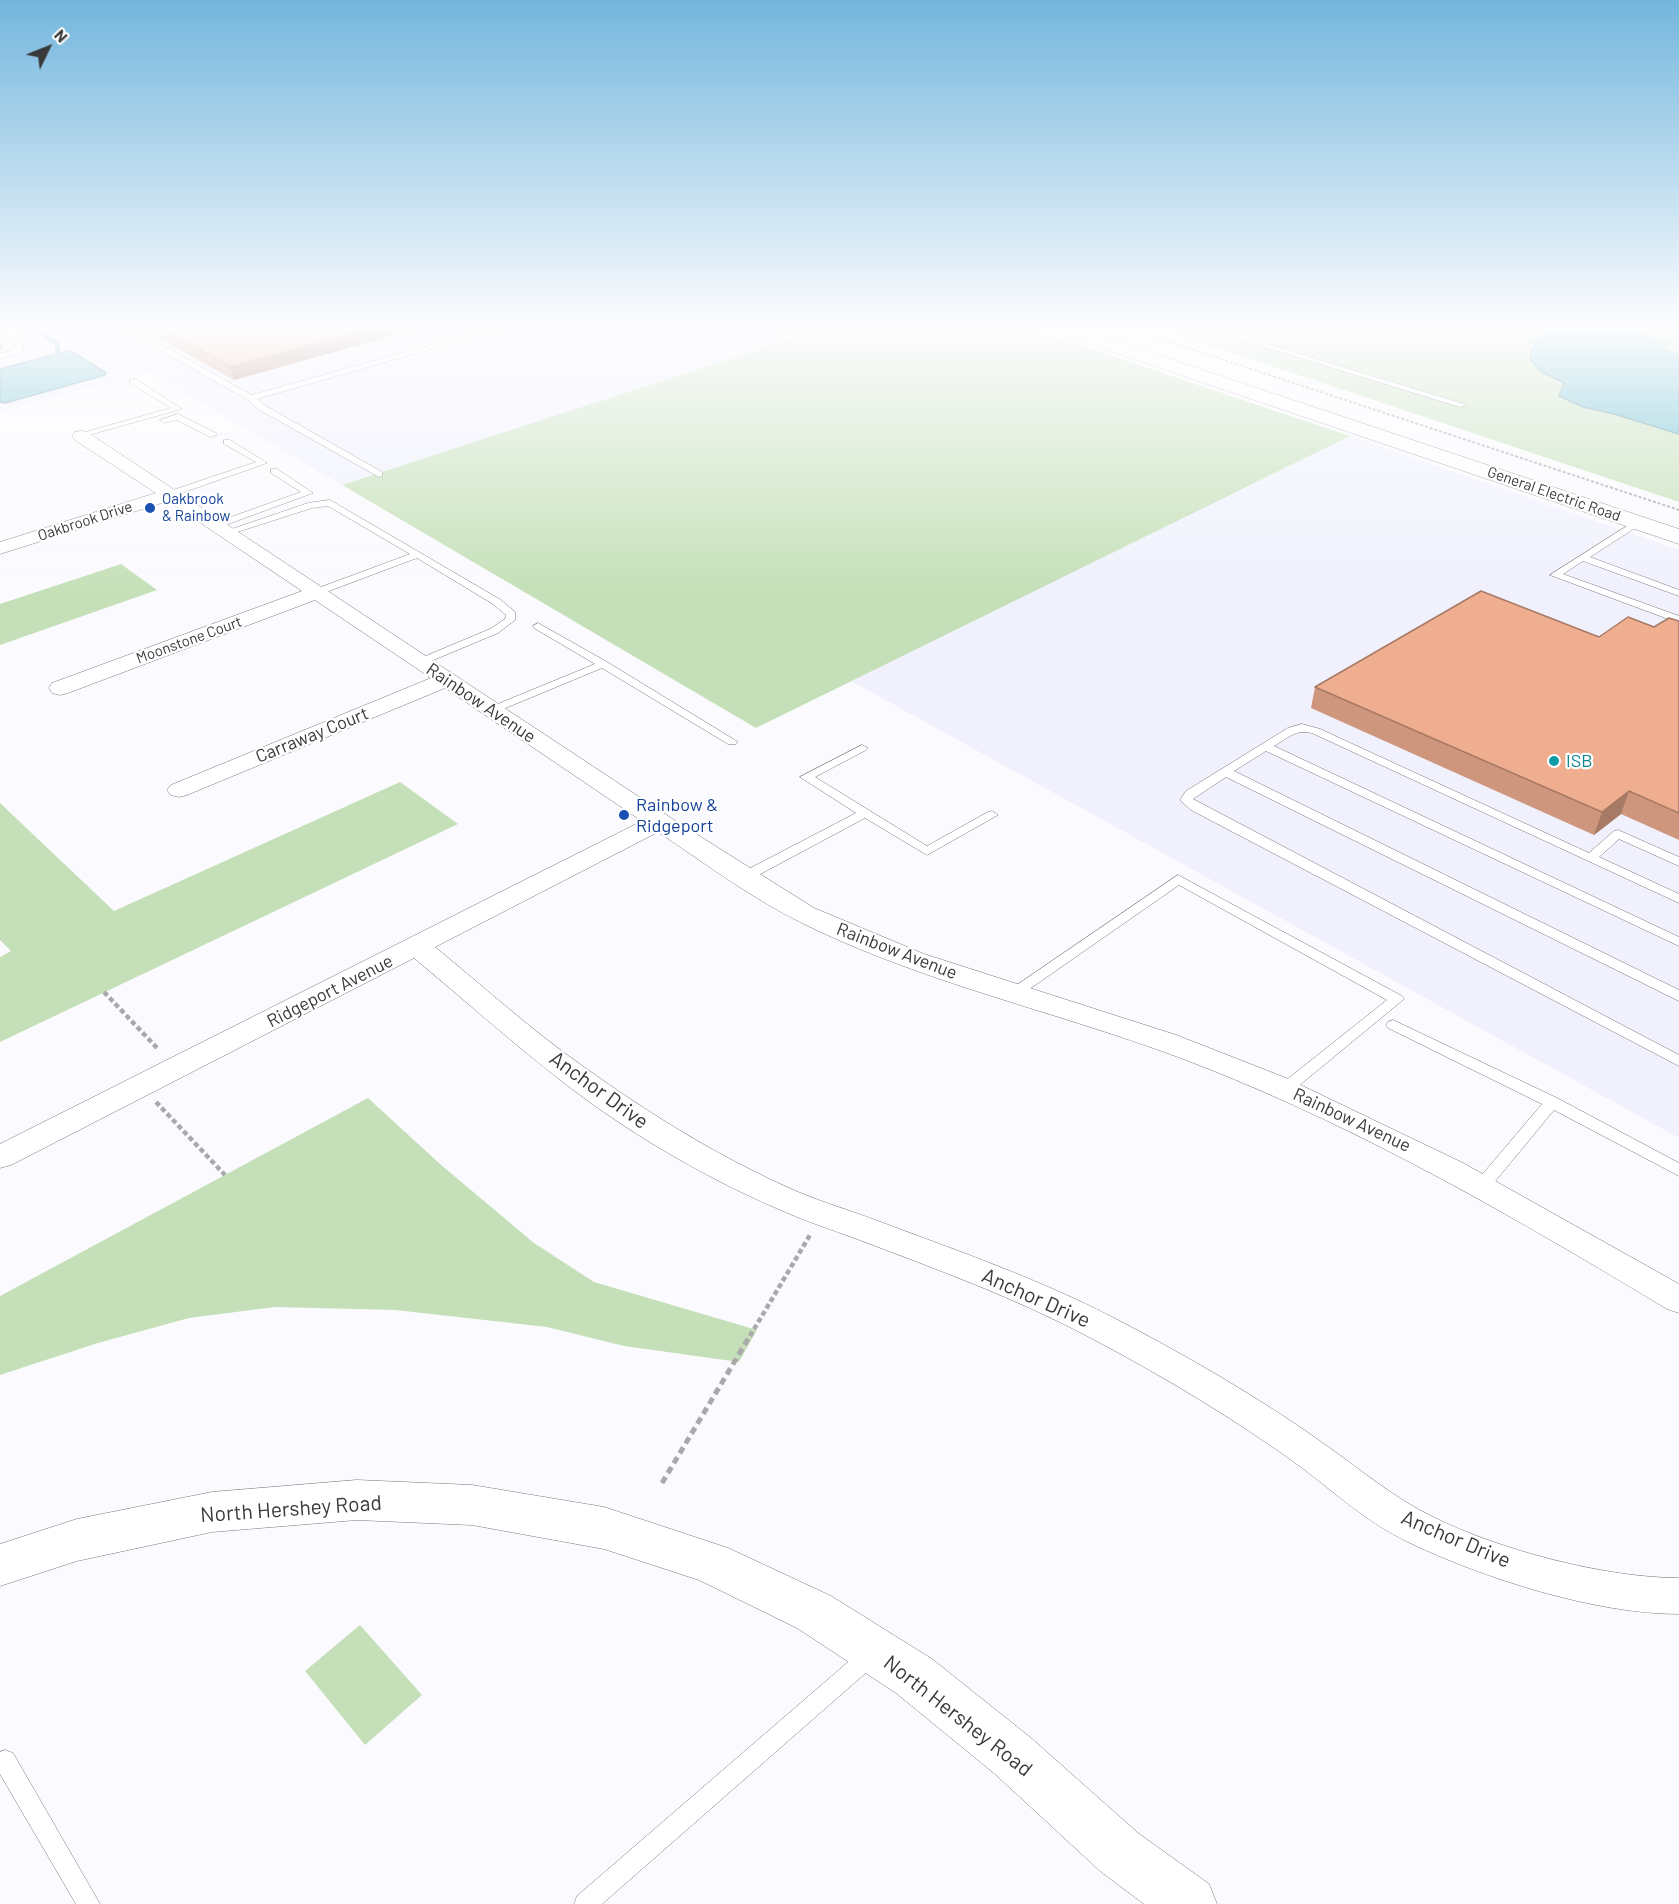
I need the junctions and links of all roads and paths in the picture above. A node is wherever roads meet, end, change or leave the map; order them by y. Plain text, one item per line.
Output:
1 (159, 415) edge
2 (275, 415) edge
3 (1317, 415) edge
4 (1390, 415) edge
5 (213, 435) dead end
6 (85, 438) junction
7 (227, 442) dead end
8 (274, 471) dead end
9 (378, 474) dead end
10 (170, 494) junction
11 (1679, 510) edge
12 (1638, 523) junction
13 (222, 528) junction
14 (1679, 537) edge
15 (0, 548) edge
16 (417, 555) junction
17 (1582, 558) junction
18 (317, 592) junction
19 (1679, 593) edge
20 (1679, 620) edge
21 (538, 626) dead end
22 (420, 662) junction
23 (603, 664) junction
24 (446, 680) junction
25 (60, 688) dead end
26 (492, 710) junction
27 (732, 742) dead end
28 (1266, 747) junction
29 (862, 748) dead end
30 (1226, 772) junction
31 (179, 790) dead end
32 (865, 813) junction
33 (992, 815) dead end
34 (659, 822) junction
35 (1590, 858) junction
36 (1679, 862) edge
37 (744, 877) junction
38 (1679, 899) edge
39 (1679, 942) edge
40 (417, 946) junction
41 (104, 992) dead end
42 (1013, 994) junction
43 (1679, 996) edge
44 (1393, 1025) dead end
45 (1679, 1061) edge
46 (176, 1068) junction
47 (141, 1086) junction
48 (1285, 1089) junction
49 (1552, 1102) junction
50 (0, 1158) edge
51 (1679, 1170) edge
52 (225, 1175) dead end
53 (1482, 1186) junction
54 (822, 1214) junction
55 (1678, 1298) edge
56 (662, 1483) dead end
57 (0, 1565) edge
58 (1679, 1596) edge
59 (875, 1652) junction
60 (0, 1763) edge
61 (89, 1904) edge
62 (585, 1904) edge
63 (1189, 1904) edge

1 - 6 lane
2 - 9 lane
3 - 12 main road, General Electric Road
4 - 11 path
5 - 6 lane
6 - 10 street, Rainbow Avenue
7 - 10 lane
8 - 13 lane
10 - 13 street, Rainbow Avenue
10 - 15 street, Oakbrook Drive
12 - 14 main road, General Electric Road
12 - 17 lane
13 - 16 lane
13 - 18 street, Rainbow Avenue
16 - 18 lane
16 - 22 lane
17 - 19 lane
17 - 20 lane
18 - 22 street, Rainbow Avenue
18 - 25 street, Moonstone Court
21 - 23 lane
22 - 24 street, Rainbow Avenue
23 - 26 lane
23 - 27 lane
24 - 26 street, Rainbow Avenue
24 - 31 street, Carraway Court
26 - 34 street, Rainbow Avenue
28 - 30 lane
28 - 35 lane
28 - 39 lane
29 - 32 lane
30 - 43 lane
30 - 45 lane
32 - 33 lane
32 - 37 lane
34 - 37 street, Rainbow Avenue
34 - 40 street, Ridgeport Avenue
35 - 36 lane
35 - 38 lane
37 - 42 street, Rainbow Avenue
40 - 46 street, Ridgeport Avenue
40 - 54 street, Anchor Drive
41 - 46 path
42 - 48 street, Rainbow Avenue
42 - 48 lane
44 - 49 lane
46 - 47 street, Ridgeport Avenue
47 - 50 street, Ridgeport Avenue
47 - 52 path
48 - 53 street, Rainbow Avenue
49 - 51 lane
49 - 53 lane
53 - 55 street, Rainbow Avenue
54 - 56 path
54 - 58 street, Anchor Drive
57 - 59 main road, North Hershey Road
59 - 62 lane
59 - 63 main road, North Hershey Road
60 - 61 lane

